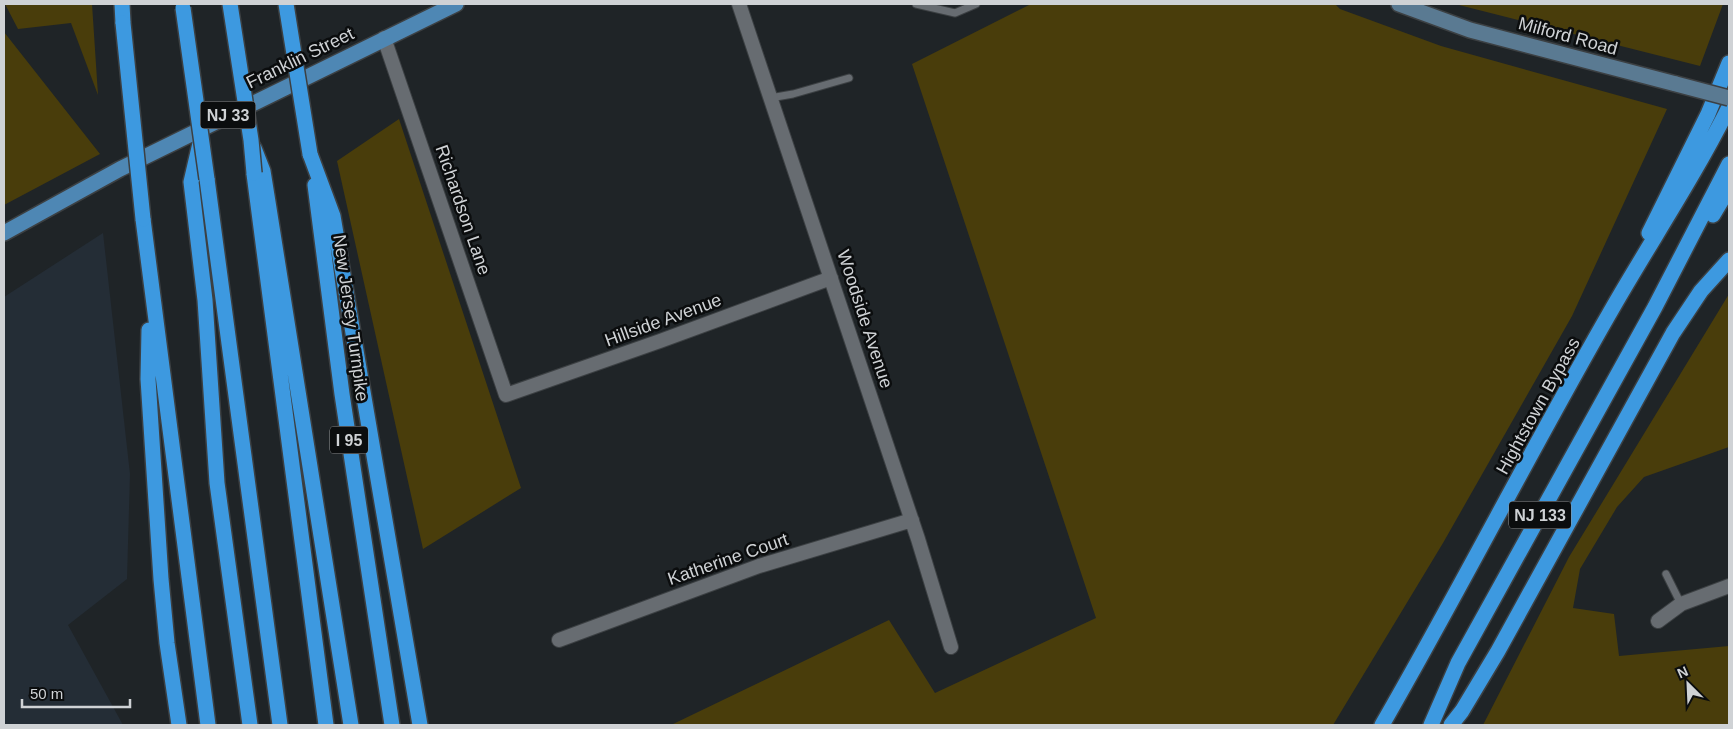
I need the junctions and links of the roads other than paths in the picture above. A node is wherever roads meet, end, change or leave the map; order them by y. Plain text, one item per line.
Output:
1 (122, 4) edge
2 (230, 4) edge
3 (286, 4) edge
4 (456, 4) edge
5 (739, 4) edge
6 (916, 4) edge
7 (976, 4) edge
8 (1399, 4) edge
9 (182, 6) edge
10 (384, 38) junction
11 (1729, 63) edge
12 (850, 78) dead end
13 (770, 98) junction
14 (1729, 98) edge
15 (1729, 107) edge
16 (201, 138) junction
17 (310, 154) junction
18 (1729, 164) edge
19 (258, 172) junction
20 (1729, 188) edge
21 (4, 232) edge
22 (1729, 260) edge
23 (150, 272) junction
24 (832, 278) junction
25 (1655, 307) junction
26 (1612, 309) junction
27 (506, 395) joint
28 (912, 520) junction
29 (1666, 574) dead end
30 (1729, 586) edge
31 (1682, 604) junction
32 (1658, 621) dead end
33 (558, 640) dead end
34 (951, 647) dead end
35 (180, 725) edge
36 (208, 725) edge
37 (250, 725) edge
38 (280, 725) edge
39 (326, 725) edge
40 (352, 725) edge
41 (392, 725) edge
42 (420, 725) edge
43 (1382, 725) edge
44 (1431, 725) edge
45 (1451, 725) edge

1 - 23 highway, bridge
2 - 19 highway, bridge
3 - 17 highway, New Jersey Turnpike / I 95, bridge
4 - 10 main road, Franklin Street / NJ 33
5 - 13 street, Woodside Avenue
6 - 7 lane
8 - 14 street, Milford Road, bridge
9 - 16 highway, bridge
10 - 21 main road, Franklin Street / NJ 33
10 - 27 street, Richardson Lane
11 - 26 highway
12 - 13 lane
13 - 24 street, Woodside Avenue
15 - 26 highway, Hightstown Bypass / NJ 133
16 - 37 highway
16 - 38 highway, bridge
17 - 41 highway, New Jersey Turnpike / I 95
17 - 42 highway
18 - 25 highway, NJ 133
19 - 39 highway
19 - 40 highway
20 - 25 highway
22 - 45 highway
23 - 35 highway
23 - 36 highway
24 - 27 street, Hillside Avenue
24 - 28 street, Woodside Avenue
25 - 44 highway, NJ 133
26 - 43 highway, Hightstown Bypass / NJ 133
28 - 33 street, Katherine Court
28 - 34 street, Woodside Avenue
29 - 31 lane
30 - 31 street
31 - 32 street

